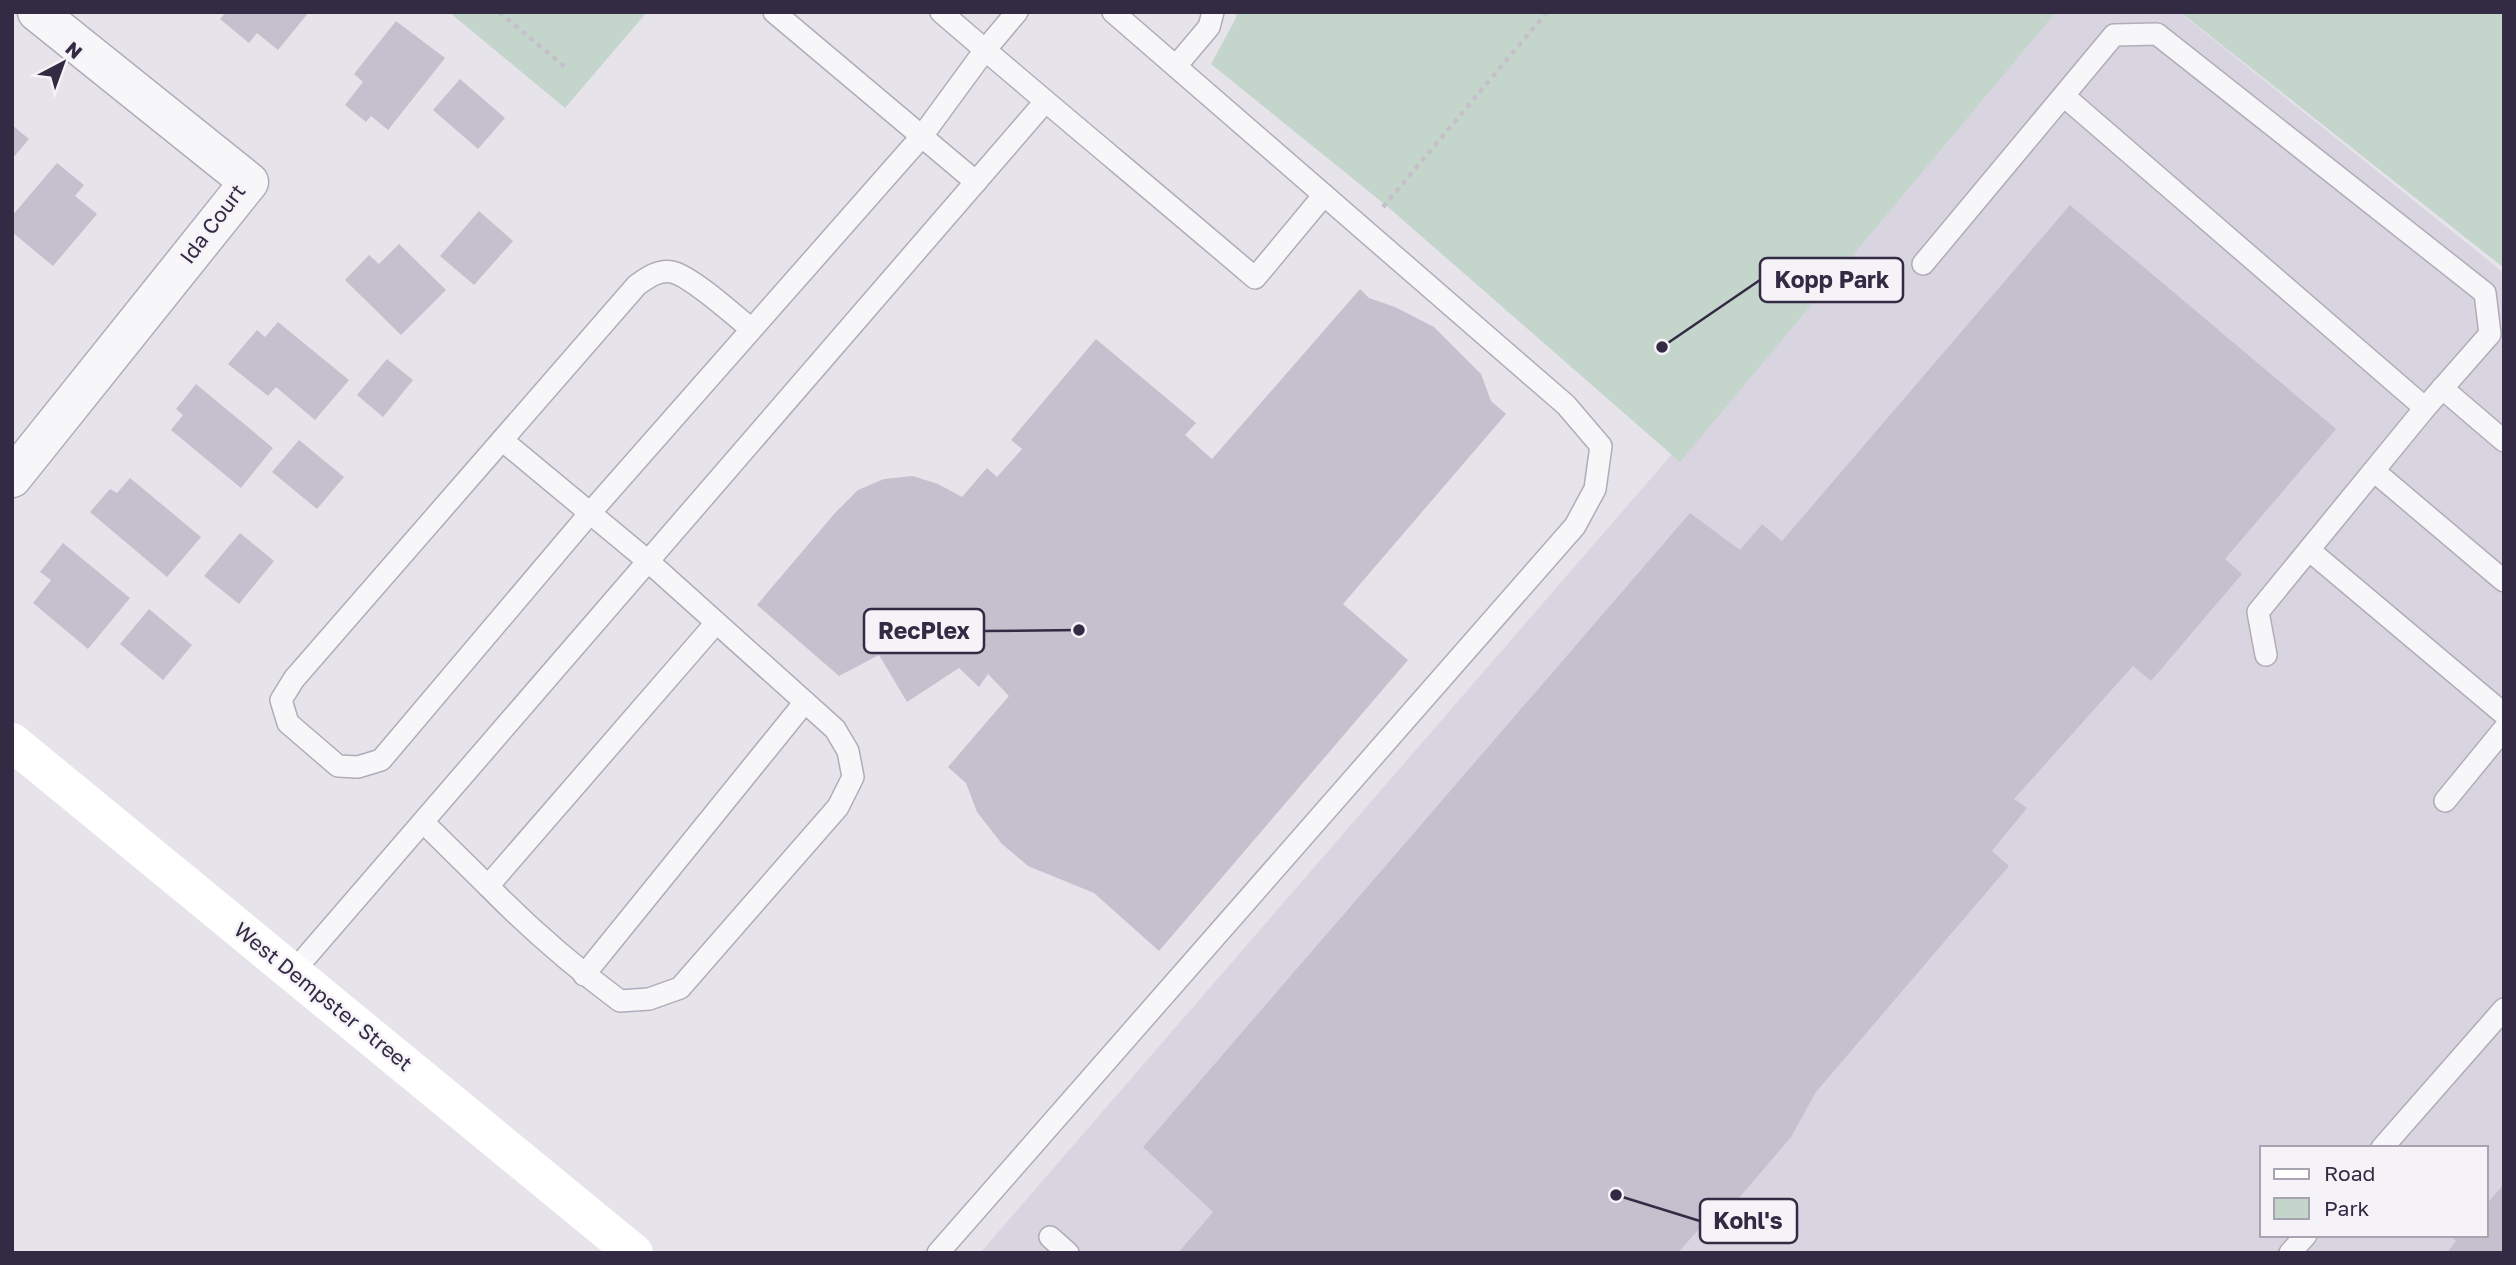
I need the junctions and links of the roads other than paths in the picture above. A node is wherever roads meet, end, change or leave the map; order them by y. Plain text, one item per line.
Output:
1 (37, 12) edge
2 (774, 12) edge
3 (941, 12) edge
4 (1017, 12) edge
5 (1113, 12) edge
6 (1213, 12) edge
7 (985, 50) junction
8 (1176, 66) junction
9 (2064, 96) junction
10 (1044, 103) junction
11 (922, 136) junction
12 (976, 183) junction
13 (1324, 195) junction
14 (1923, 264) dead end
15 (751, 329) junction
16 (2497, 340) edge
17 (2442, 388) junction
18 (2426, 408) junction
19 (502, 440) junction
20 (2504, 441) edge
21 (2374, 471) junction
22 (12, 478) edge
23 (590, 513) junction
24 (2309, 550) junction
25 (649, 562) junction
26 (2504, 581) edge
27 (716, 623) junction
28 (2266, 655) dead end
29 (804, 702) junction
30 (2504, 714) edge
31 (2504, 729) edge
32 (16, 753) edge
33 (2445, 801) dead end
34 (423, 822) junction
35 (488, 886) junction
36 (293, 972) junction
37 (584, 975) junction
38 (2504, 1009) edge
39 (2384, 1146) edge
40 (1050, 1237) dead end
41 (2304, 1237) edge
42 (634, 1253) edge
43 (938, 1253) edge
44 (1068, 1253) edge
45 (2290, 1253) edge

1 - 22 street, Ida Court
2 - 11 lane
3 - 7 lane
4 - 7 lane
5 - 8 lane
6 - 8 lane
7 - 10 lane
7 - 11 lane
8 - 13 lane
9 - 14 lane
9 - 16 lane
9 - 18 lane
10 - 12 lane
10 - 13 lane
11 - 12 lane
11 - 15 lane
12 - 25 lane
13 - 43 lane
15 - 19 lane
15 - 23 lane
16 - 17 lane
17 - 18 lane
17 - 20 lane
18 - 21 lane
19 - 23 lane
19 - 23 lane
21 - 24 lane
21 - 26 lane
23 - 25 lane
24 - 28 lane
24 - 30 lane
25 - 27 lane
25 - 34 lane
27 - 29 lane
27 - 35 lane
29 - 37 lane
29 - 37 lane
31 - 33 lane
32 - 36 main road, West Dempster Street
34 - 35 lane
34 - 36 lane
35 - 37 lane
36 - 42 main road, West Dempster Street
38 - 39 lane
40 - 44 lane
41 - 45 lane

